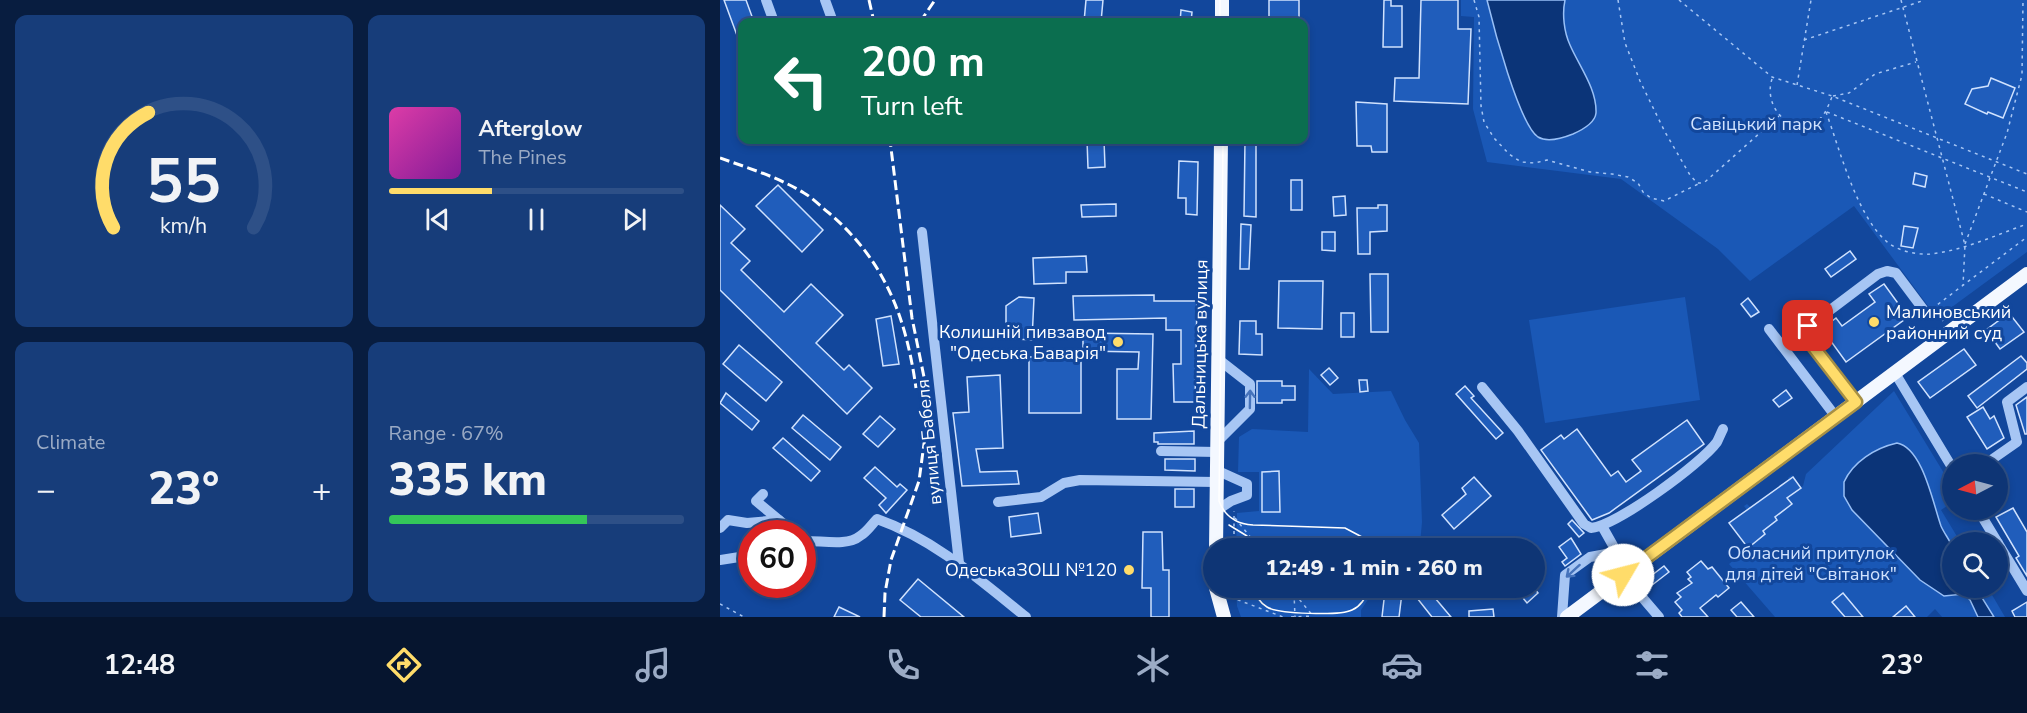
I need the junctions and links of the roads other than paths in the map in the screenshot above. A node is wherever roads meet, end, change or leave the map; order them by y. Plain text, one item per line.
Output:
1 (766, 0) edge
2 (825, 0) edge
3 (1222, 0) edge
4 (773, 18) edge
5 (832, 18) edge
6 (1222, 18) edge
7 (1221, 144) edge
8 (922, 232) dead end
9 (2027, 274) edge
10 (1923, 309) dead end
11 (1768, 328) dead end
12 (1218, 359) junction
13 (1895, 373) junction
14 (1482, 387) dead end
15 (2027, 387) edge
16 (1856, 402) junction
17 (1836, 417) junction
18 (1723, 429) dead end
19 (1217, 447) junction
20 (1161, 451) dead end
21 (1944, 454) edge
22 (2000, 454) edge
23 (1216, 476) junction
24 (763, 494) dead end
25 (998, 502) dead end
26 (1216, 511) junction
27 (779, 520) edge
28 (738, 522) edge
29 (1602, 526) junction
30 (720, 528) edge
31 (1216, 538) edge
32 (816, 540) edge
33 (1617, 552) junction
34 (738, 556) edge
35 (720, 558) edge
36 (2008, 560) edge
37 (958, 563) junction
38 (1625, 573) junction
39 (2027, 591) edge
40 (1215, 598) edge
41 (1219, 598) edge
42 (1026, 617) edge
43 (1212, 617) edge
44 (1224, 617) edge
45 (1562, 617) edge
46 (1567, 617) edge
47 (1659, 617) edge

1 - 4 lane
2 - 5 lane
3 - 6 main road
7 - 12 main road, Дальницька вулиця
8 - 37 lane, вулиця Бабеля
9 - 13 main road
10 - 16 lane
11 - 17 lane
12 - 19 main road, Дальницька вулиця
19 -> 12 lane
13 - 16 main road
13 - 21 lane
14 - 29 lane
15 - 22 lane
16 - 17 main road
17 - 38 main road
18 - 29 lane
19 - 20 lane
19 - 23 main road, Дальницька вулиця
23 - 25 lane
23 - 26 main road, Дальницька вулиця
23 - 26 lane
24 - 27 lane
26 - 31 main road, Дальницька вулиця
28 - 30 lane
29 - 33 lane
32 - 37 lane
33 - 38 lane
33 -> 45 lane
34 - 35 lane
36 - 39 lane
37 - 42 lane
38 - 46 main road
38 - 47 lane
40 - 43 main road
41 - 44 main road

